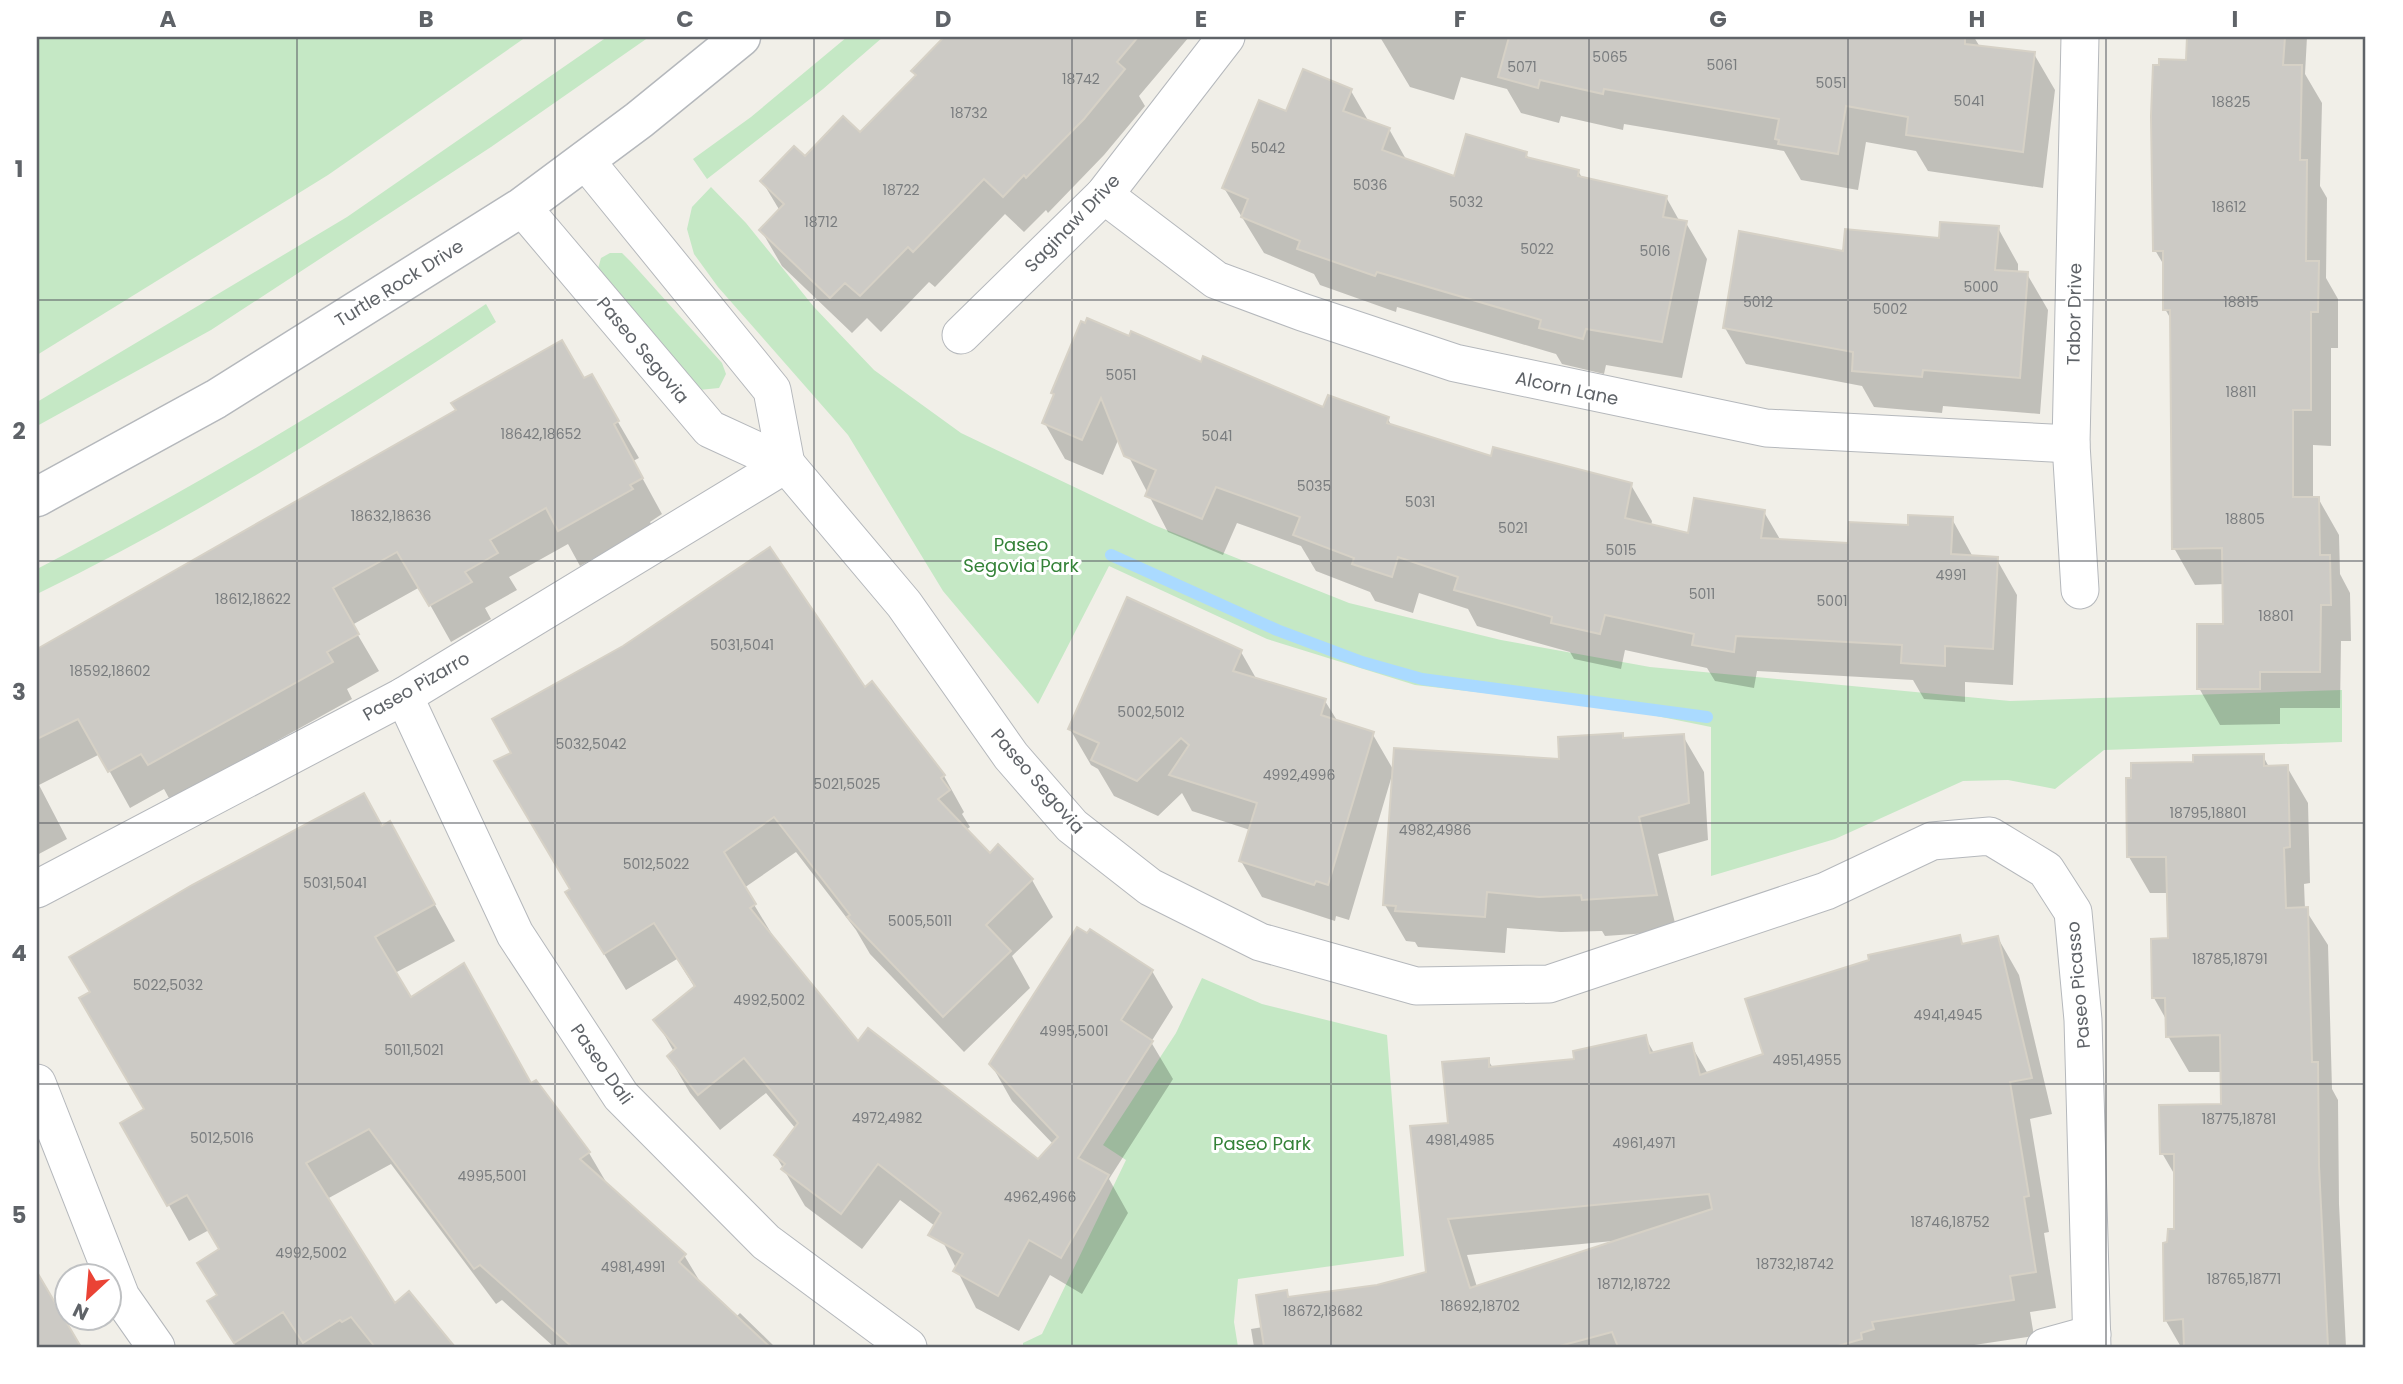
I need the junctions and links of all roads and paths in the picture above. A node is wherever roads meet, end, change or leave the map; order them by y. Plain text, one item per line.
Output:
1 (741, 37) edge
2 (1226, 37) edge
3 (2080, 37) edge
4 (584, 160) junction
5 (1104, 195) junction
6 (522, 207) junction
7 (961, 335) dead end
8 (2070, 444) junction
9 (786, 464) junction
10 (37, 498) edge
11 (2080, 590) dead end
12 (404, 696) junction
13 (37, 889) edge
14 (1549, 984) joint
15 (37, 1083) edge
16 (2092, 1341) edge
17 (156, 1347) edge
18 (908, 1347) edge
19 (2045, 1347) edge

1 - 4 street, Turtle Rock Drive
2 - 5 street, Saginaw Drive
3 - 8 street, Tabor Drive
4 - 6 street, Turtle Rock Drive
4 - 9 street, Paseo Segovia
5 - 7 street, Saginaw Drive
5 - 8 street, Alcorn Lane
6 - 9 street, Paseo Segovia
6 - 10 street, Turtle Rock Drive
8 - 11 street, Tabor Drive
9 - 12 street, Paseo Pizarro
9 - 14 street, Paseo Segovia
12 - 13 street, Paseo Pizarro
12 - 18 street, Paseo Dali
14 - 16 street, Paseo Picasso
15 - 17 street
16 - 19 street

